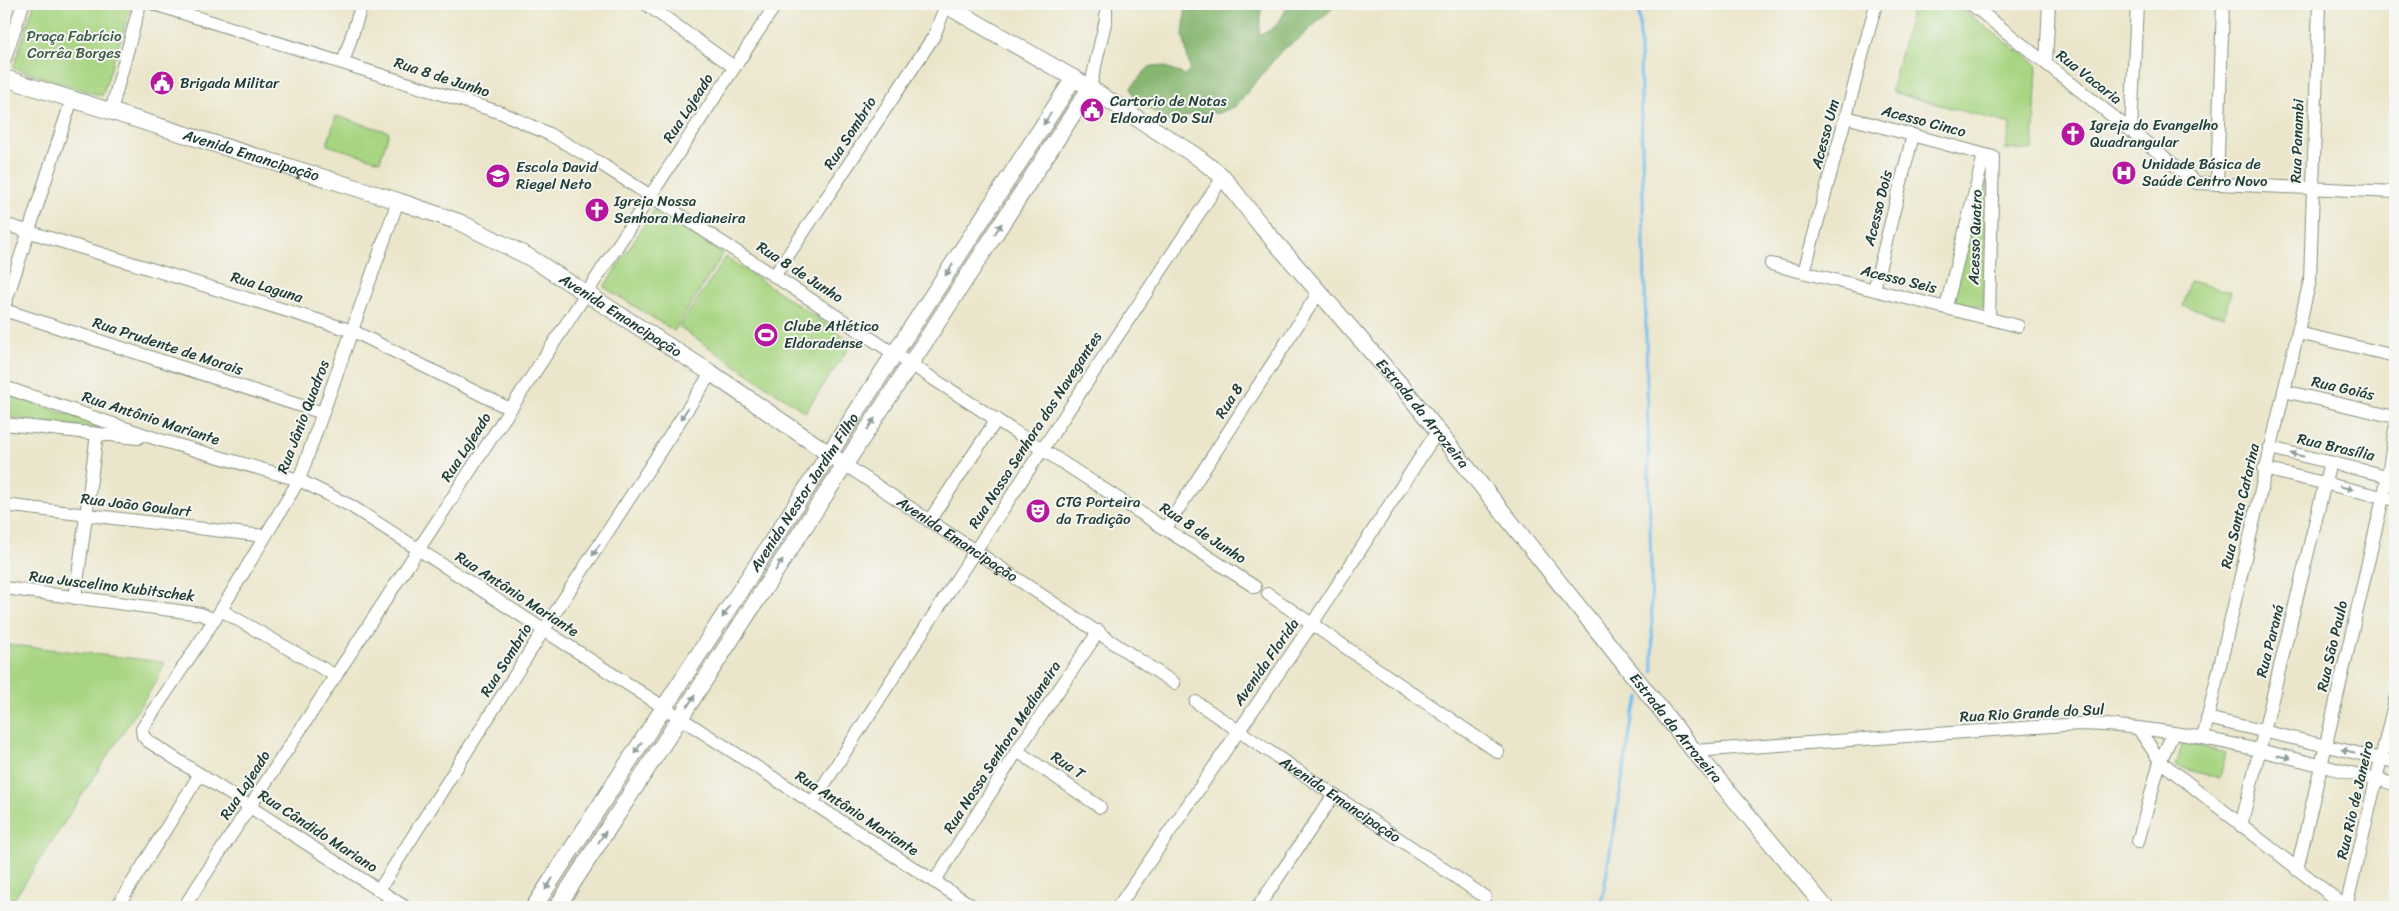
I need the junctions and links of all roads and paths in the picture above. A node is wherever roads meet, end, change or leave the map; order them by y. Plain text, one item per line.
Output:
1 (23, 4) edge
2 (140, 4) edge
3 (154, 4) edge
4 (362, 4) edge
5 (646, 4) edge
6 (776, 4) edge
7 (946, 4) edge
8 (1106, 4) edge
9 (1876, 4) edge
10 (1971, 4) edge
11 (2049, 4) edge
12 (2137, 4) edge
13 (2223, 4) edge
14 (2318, 4) edge
15 (4, 61) edge
16 (343, 63) junction
17 (2046, 63) junction
18 (1095, 66) junction
19 (734, 67) junction
20 (4, 78) edge
21 (1074, 78) junction
22 (1090, 88) junction
23 (72, 99) junction
24 (111, 112) junction
25 (1846, 117) junction
26 (2131, 131) junction
27 (1913, 135) junction
28 (1988, 156) junction
29 (1222, 177) junction
30 (2217, 184) junction
31 (2311, 188) junction
32 (2395, 192) edge
33 (650, 196) junction
34 (398, 201) junction
35 (4, 224) edge
36 (30, 232) junction
37 (1771, 264) dead end
38 (1804, 272) junction
39 (775, 275) junction
40 (2310, 280) joint
41 (1874, 289) junction
42 (1319, 292) junction
43 (586, 294) junction
44 (4, 308) edge
45 (1946, 308) junction
46 (1989, 318) junction
47 (2018, 326) dead end
48 (353, 331) junction
49 (2298, 332) junction
50 (894, 354) junction
51 (2395, 356) edge
52 (910, 364) junction
53 (711, 373) junction
54 (4, 388) edge
55 (2284, 391) junction
56 (510, 409) junction
57 (323, 413) junction
58 (2395, 417) edge
59 (997, 420) junction
60 (4, 424) edge
61 (2395, 429) edge
62 (1437, 432) junction
63 (98, 434) junction
64 (160, 440) junction
65 (2270, 448) junction
66 (1042, 449) junction
67 (829, 454) junction
68 (2330, 462) junction
69 (844, 464) junction
70 (2264, 469) junction
71 (2392, 477) edge
72 (299, 480) junction
73 (2325, 483) junction
74 (2389, 498) edge
75 (4, 505) edge
76 (87, 515) junction
77 (928, 521) junction
78 (1166, 528) junction
79 (264, 536) junction
80 (418, 550) junction
81 (975, 551) junction
82 (1254, 587) dead end
83 (4, 588) edge
84 (739, 592) junction
85 (1268, 594) dead end
86 (75, 598) junction
87 (755, 602) junction
88 (218, 615) junction
89 (1312, 624) junction
90 (543, 631) junction
91 (1099, 632) junction
92 (192, 656) joint
93 (336, 676) junction
94 (1174, 683) dead end
95 (2395, 700) edge
96 (1196, 702) dead end
97 (664, 708) junction
98 (680, 718) junction
99 (2208, 718) junction
100 (2138, 728) junction
101 (1237, 731) junction
102 (2265, 731) junction
103 (2173, 734) junction
104 (2203, 738) junction
105 (2326, 746) junction
106 (1017, 751) junction
107 (1694, 751) junction
108 (1498, 752) dead end
109 (2260, 752) junction
110 (2381, 759) junction
111 (2160, 761) junction
112 (2395, 762) edge
113 (2321, 766) junction
114 (200, 774) junction
115 (2377, 779) junction
116 (2395, 784) edge
117 (1334, 796) junction
118 (812, 803) junction
119 (250, 807) junction
120 (1100, 807) dead end
121 (2242, 826) junction
122 (2138, 842) dead end
123 (2297, 870) junction
124 (934, 882) junction
125 (380, 890) junction
126 (1485, 897) dead end
127 (117, 907) edge
128 (184, 907) edge
129 (405, 907) edge
130 (534, 907) edge
131 (557, 907) edge
132 (974, 907) edge
133 (1118, 907) edge
134 (1258, 907) edge
135 (1825, 907) edge
136 (2346, 907) edge

1 - 15 street
2 - 24 street
3 - 16 street, Rua 8 de Junho
4 - 16 street
5 - 19 street
6 - 19 street, Rua Lajeado
7 - 21 main road, Estrada da Arrozeira
7 - 39 street, Rua Sombrio
8 - 18 street
9 - 25 street, Acesso Um
10 - 17 street, Rua Vacaria
11 - 17 street
12 - 26 street
13 - 30 street
14 - 31 street, Rua Panambi
16 - 33 street, Rua 8 de Junho
17 - 26 street, Rua Vacaria
18 - 21 street
18 - 22 street
19 - 33 street, Rua Lajeado
20 - 23 main road, Avenida Emancipação
21 - 22 main road, Estrada da Arrozeira
21 -> 50 main road, Avenida Nestor Jardim Filho
22 - 29 main road, Estrada da Arrozeira
52 -> 22 main road, Avenida Nestor Jardim Filho
23 - 24 main road, Avenida Emancipação
23 - 36 street
24 - 34 main road, Avenida Emancipação
25 - 27 street, Acesso Cinco
25 - 38 street, Acesso Um
26 - 30 street, Rua Vacaria
27 - 28 street, Acesso Cinco
27 - 41 street, Acesso Dois
28 - 45 street
28 - 46 street, Acesso Quatro
29 - 42 main road, Estrada da Arrozeira
29 - 66 street, Rua Nossa Senhora dos Navegantes
30 - 31 street, Rua Vacaria
31 - 32 street, Rua Vacaria
31 - 40 street, Rua Panambi
33 - 39 street, Rua 8 de Junho
33 - 43 street, Rua Lajeado
34 - 43 main road, Avenida Emancipação
34 - 48 street, Rua Jânio Quadros
35 - 36 street, Rua Laguna
36 - 44 street
36 - 48 street, Rua Laguna
37 - 38 street, Acesso Seis
38 - 41 street, Acesso Seis
39 - 50 street, Rua 8 de Junho
40 - 49 street, Rua Santa Catarina
41 - 45 street, Acesso Seis
42 - 62 main road, Estrada da Arrozeira
42 - 78 street, Rua 8
43 - 53 main road, Avenida Emancipação
43 - 56 street, Rua Lajeado
44 - 57 street, Rua Prudente de Morais
45 - 46 street, Acesso Seis
46 - 47 street, Acesso Seis
48 - 56 street, Rua Laguna
48 - 57 street, Rua Jânio Quadros
49 - 51 street
49 - 55 street, Rua Santa Catarina
50 - 52 street, Rua 8 de Junho
50 - 67 main road, Avenida Nestor Jardim Filho
52 - 59 street, Rua 8 de Junho
69 -> 52 main road, Avenida Nestor Jardim Filho
53 - 67 main road, Avenida Emancipação
53 -> 90 street, Rua Sombrio
54 - 64 street, Rua Antônio Mariante
55 - 58 street, Rua Goiás
55 - 65 street, Rua Santa Catarina
56 - 80 street, Rua Lajeado
57 - 72 street, Rua Jânio Quadros
59 - 66 street, Rua 8 de Junho
59 - 77 street
60 - 63 street
61 - 71 street, Rua São Paulo
62 - 89 street, Avenida Florida
62 - 107 main road, Estrada da Arrozeira
63 - 64 street
63 - 76 street
64 - 72 street, Rua Antônio Mariante
68 -> 65 street, Rua Brasília
65 - 70 street, Rua Santa Catarina
66 - 78 street, Rua 8 de Junho
66 - 81 street, Rua Nossa Senhora dos Navegantes
67 - 69 main road, Avenida Emancipação
67 - 84 main road, Avenida Nestor Jardim Filho
68 - 71 street, Rua Brasília
68 - 73 street, Rua Paraná
69 - 77 street, Avenida Emancipação
87 -> 69 main road, Avenida Nestor Jardim Filho
70 - 73 street
70 - 99 street, Rua Santa Catarina
71 - 74 street, Rua São Paulo
72 - 79 street, Rua Jânio Quadros
72 - 80 street, Rua Antônio Mariante
73 -> 74 street
73 - 102 street, Rua Paraná
74 - 105 street, Rua São Paulo
75 - 76 street, Rua João Goulart
76 - 79 street, Rua João Goulart
76 - 86 street
77 - 81 street, Avenida Emancipação
78 - 82 street, Rua 8 de Junho
79 - 88 street, Rua Jânio Quadros
80 - 90 street, Rua Antônio Mariante
80 - 93 street, Rua Lajeado
81 - 91 street, Avenida Emancipação
81 - 118 street, Rua Nossa Senhora dos Navegantes
83 - 86 street, Rua Juscelino Kubitschek
84 - 87 main road
84 -> 97 main road, Avenida Nestor Jardim Filho
85 - 89 street
86 - 88 street, Rua Juscelino Kubitschek
98 -> 87 main road, Avenida Nestor Jardim Filho
88 - 92 street, Rua Jânio Quadros
88 - 93 street, Rua Juscelino Kubitschek
89 - 101 street, Avenida Florida
89 - 108 street
90 - 97 street, Rua Antônio Mariante
90 - 125 street, Rua Sombrio
91 - 94 street, Avenida Emancipação
91 - 106 street, Rua Nossa Senhora Medianeira
92 - 114 street, Rua Cândido Mariano
93 - 119 street, Rua Lajeado
95 - 110 street, Rua Rio de Janeiro
96 - 101 street, Avenida Emancipação
97 - 98 street, Rua Antônio Mariante
97 -> 130 main road, Avenida Nestor Jardim Filho
98 - 118 street, Rua Antônio Mariante
131 -> 98 main road, Avenida Nestor Jardim Filho
99 - 102 street
99 - 104 street, Rua Santa Catarina
100 - 103 street, Rua Rio Grande do Sul
100 - 107 street, Rua Rio Grande do Sul
100 - 111 street
101 - 117 street, Avenida Emancipação
101 - 133 street, Avenida Florida
102 - 105 street
102 - 109 street, Rua Paraná
103 - 104 street, Rua Rio Grande do Sul
103 - 111 street
104 - 109 street, Rua Rio Grande do Sul
110 -> 105 street
105 - 113 street, Rua São Paulo
106 - 120 street, Rua T
106 - 124 street, Rua Nossa Senhora Medianeira
107 - 135 main road, Estrada da Arrozeira
109 -> 113 street, Rua Rio Grande do Sul
109 - 121 street, Rua Paraná
110 - 112 street
110 - 115 street, Rua Rio de Janeiro
111 - 121 street
111 - 122 street
113 - 115 street, Rua Rio Grande do Sul
113 - 123 street, Rua São Paulo
114 - 119 street, Rua Cândido Mariano
114 - 127 street
115 - 116 street, Rua Rio Grande do Sul
115 - 136 street, Rua Rio de Janeiro
117 - 126 street, Avenida Emancipação
117 - 134 street
118 - 124 street, Rua Antônio Mariante
119 - 125 street, Rua Cândido Mariano
119 - 128 street, Rua Lajeado
121 - 123 street
123 - 136 street
124 - 132 street, Rua Antônio Mariante
125 - 129 street, Rua Cândido Mariano

